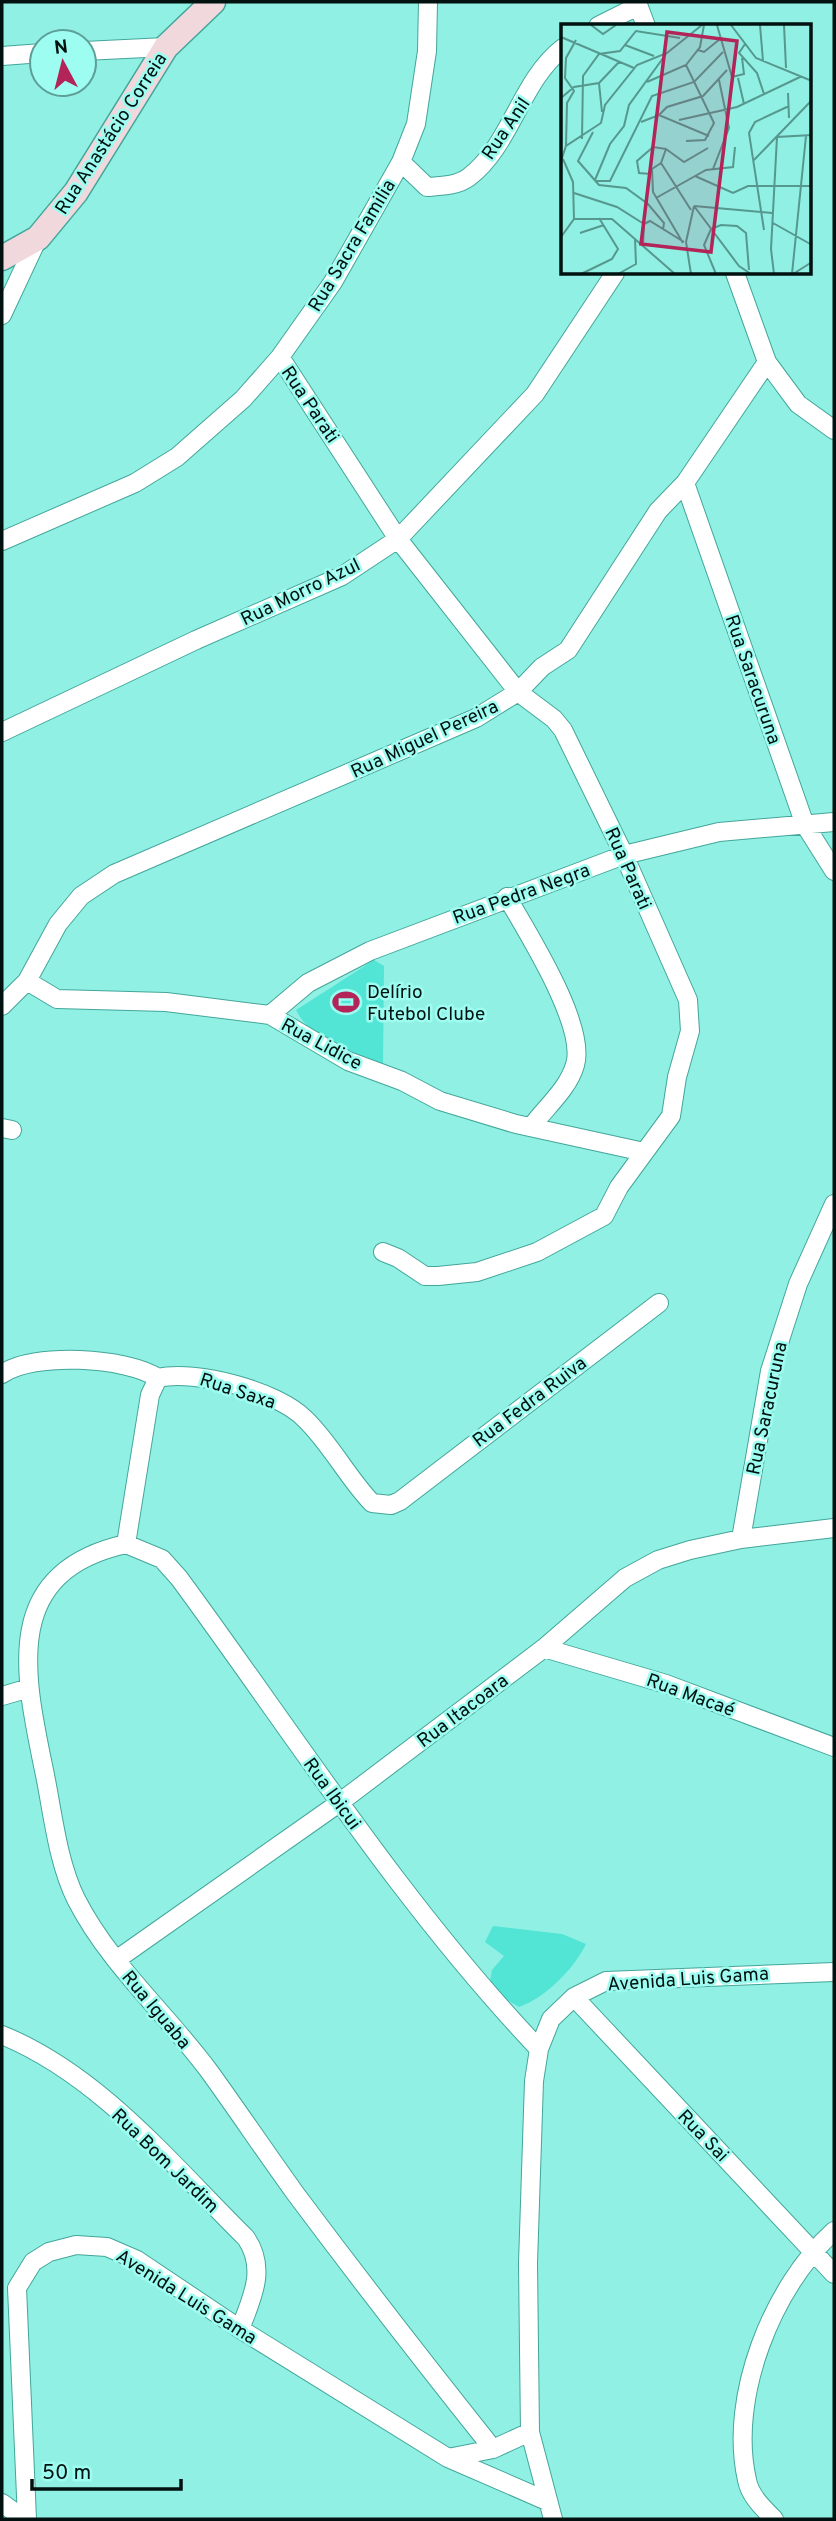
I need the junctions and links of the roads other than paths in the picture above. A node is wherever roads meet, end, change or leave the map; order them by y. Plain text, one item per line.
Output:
1 (213, 2) edge
2 (428, 2) edge
3 (637, 4) edge
4 (602, 24) edge
5 (645, 24) edge
6 (166, 47) junction
7 (98, 50) edge
8 (561, 50) edge
9 (28, 54) edge
10 (2, 56) edge
11 (401, 162) junction
12 (38, 238) junction
13 (2, 258) edge
14 (614, 275) edge
15 (736, 275) edge
16 (2, 315) edge
17 (280, 357) junction
18 (767, 362) junction
19 (834, 430) edge
20 (685, 483) junction
21 (398, 540) junction
22 (2, 541) edge
23 (518, 692) junction
24 (2, 732) edge
25 (834, 822) edge
26 (805, 825) junction
27 (624, 855) junction
28 (834, 871) edge
29 (507, 897) junction
30 (27, 981) junction
31 (2, 1006) edge
32 (270, 1015) junction
33 (531, 1126) junction
34 (644, 1152) junction
35 (834, 1204) edge
36 (383, 1252) dead end
37 (659, 1303) dead end
38 (2, 1374) edge
39 (158, 1378) junction
40 (400, 1501) joint
41 (834, 1528) edge
42 (741, 1539) junction
43 (127, 1544) junction
44 (544, 1648) junction
45 (26, 1689) junction
46 (2, 1696) edge
47 (834, 1747) edge
48 (339, 1803) junction
49 (116, 1960) junction
50 (834, 1972) edge
51 (574, 1997) junction
52 (2, 2035) edge
53 (539, 2049) junction
54 (834, 2231) edge
55 (812, 2251) junction
56 (834, 2274) edge
57 (9, 2284) edge
58 (240, 2329) junction
59 (530, 2432) junction
60 (493, 2449) junction
61 (449, 2458) junction
62 (547, 2501) junction
63 (2, 2504) edge
64 (25, 2519) edge
65 (553, 2519) edge
66 (774, 2519) edge

1 - 6 main road, Rua Anastácio Correia
2 - 11 street, Rua Sacra Familia
3 - 4 street
3 - 5 street
6 - 7 street
6 - 12 main road, Rua Anastácio Correia
8 - 11 street, Rua Anil
9 - 10 street
11 - 17 street, Rua Sacra Familia
12 - 13 main road, Rua Anastácio Correia
12 - 16 street
14 - 21 street, Rua Morro Azul
15 - 18 street
17 - 21 street, Rua Parati
17 - 22 street, Rua Sacra Familia
18 - 19 street
18 - 20 street, Rua Miguel Pereira
20 - 23 street, Rua Miguel Pereira
20 - 26 street, Rua Saracuruna
21 - 23 street, Rua Parati
21 - 24 street, Rua Morro Azul
23 - 27 street, Rua Parati
23 - 30 street, Rua Miguel Pereira
25 - 26 street, Rua Pedra Negra
26 - 27 street, Rua Pedra Negra
26 - 28 street, Rua Saracuruna
27 - 29 street, Rua Pedra Negra
27 - 34 street, Rua Parati
29 - 32 street, Rua Pedra Negra
29 - 33 street
30 - 31 street
30 - 32 street, Rua Lidice
32 - 33 street, Rua Lidice
33 - 34 street, Rua Lidice
34 - 36 street, Rua Parati
35 - 42 street, Rua Saracuruna
37 - 40 street, Rua Fedra Ruiva
38 - 39 street
39 - 40 street, Rua Saxa
39 - 43 street
41 - 42 street, Rua Itacoara
42 - 44 street, Rua Itacoara
43 - 45 street, Rua Iguaba
43 - 48 street, Rua Ibicui
44 - 47 street, Rua Macaé
44 - 48 street, Rua Itacoara
45 - 46 street
45 - 49 street, Rua Iguaba
48 - 49 street, Rua Itacoara
48 - 53 street, Rua Ibicui
49 - 60 street, Rua Iguaba
50 - 51 street, Avenida Luis Gama
51 - 53 street, Avenida Luis Gama
51 - 55 street, Rua Sai
52 - 58 street, Rua Bom Jardim
53 - 59 street, Avenida Luis Gama
54 - 55 street
55 - 56 street, Rua Sai
55 - 66 street
57 - 58 street, Avenida Luis Gama
57 - 64 street, Avenida Luis Gama
58 - 61 street, Avenida Luis Gama
59 - 60 street
59 - 62 street, Avenida Luis Gama
60 - 61 street
61 - 62 street, Avenida Luis Gama
62 - 65 street, Avenida Luis Gama
63 - 64 street

